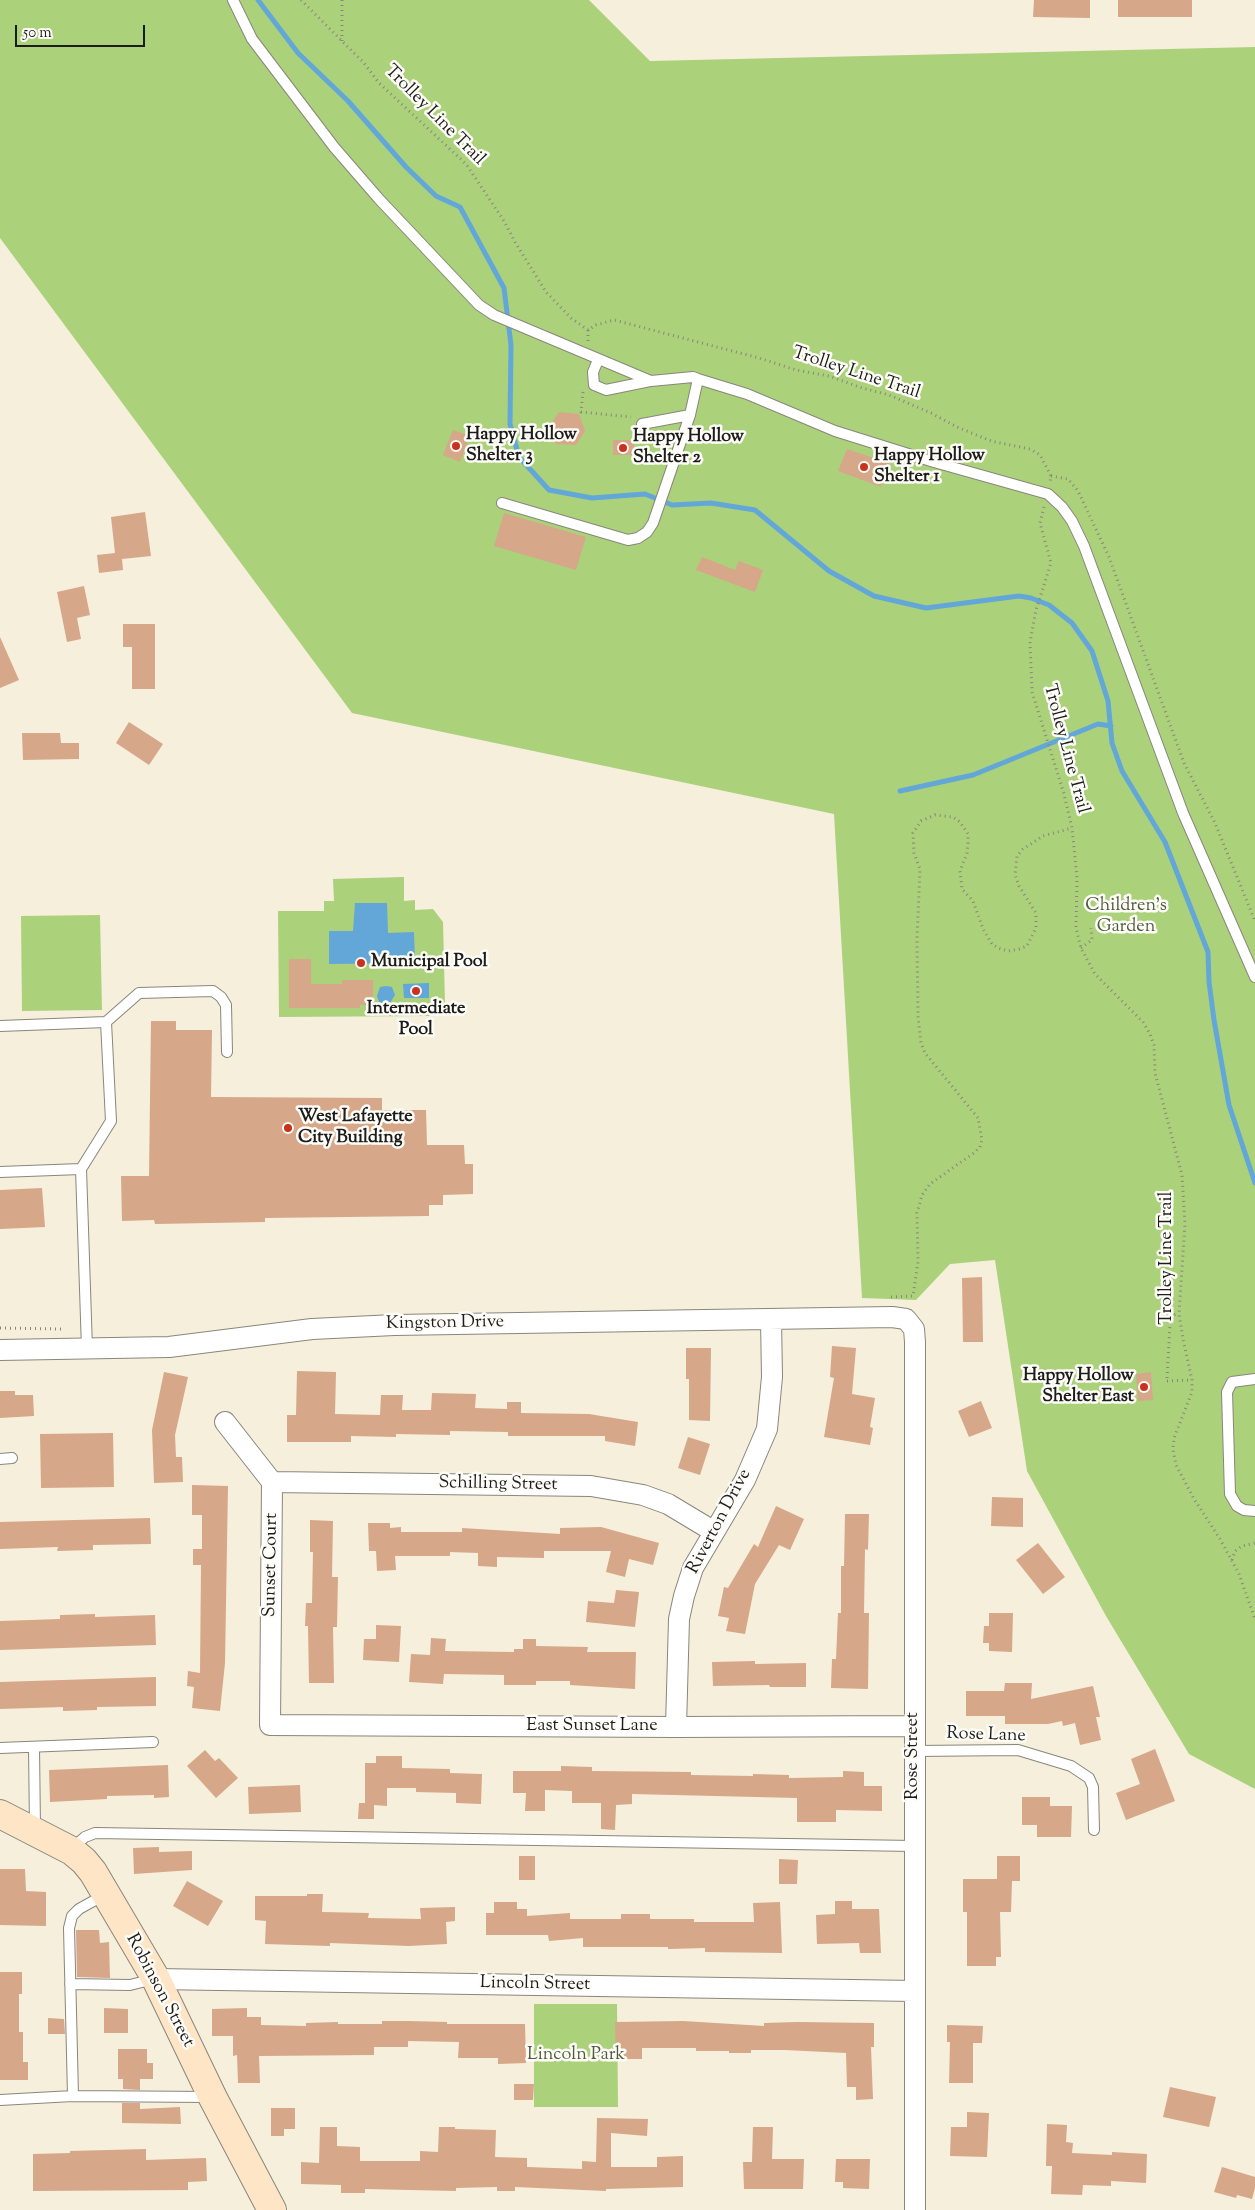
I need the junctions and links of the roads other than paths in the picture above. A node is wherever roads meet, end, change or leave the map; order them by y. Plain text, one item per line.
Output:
1 (233, 0) edge
2 (598, 360) junction
3 (698, 379) junction
4 (651, 381) junction
5 (690, 416) junction
6 (642, 424) dead end
7 (502, 503) dead end
8 (1255, 978) edge
9 (106, 1022) junction
10 (0, 1026) edge
11 (227, 1052) dead end
12 (82, 1169) junction
13 (0, 1172) edge
14 (892, 1317) joint
15 (771, 1319) junction
16 (86, 1339) junction
17 (0, 1350) edge
18 (1255, 1379) edge
19 (225, 1422) dead end
20 (0, 1458) edge
21 (12, 1458) dead end
22 (272, 1482) junction
23 (1255, 1511) edge
24 (713, 1531) junction
25 (270, 1725) joint
26 (913, 1726) junction
27 (676, 1727) junction
28 (152, 1742) dead end
29 (34, 1747) junction
30 (0, 1748) edge
31 (914, 1751) junction
32 (0, 1814) edge
33 (35, 1830) junction
34 (1094, 1830) dead end
35 (914, 1846) junction
36 (70, 1850) junction
37 (106, 1894) junction
38 (156, 1979) junction
39 (70, 1984) junction
40 (914, 1991) junction
41 (73, 2096) junction
42 (213, 2098) junction
43 (0, 2100) edge
44 (272, 2210) edge
45 (915, 2210) edge

1 - 2 lane
2 - 4 lane
2 - 4 lane
3 - 4 lane
3 - 5 lane
3 - 8 lane
5 - 6 lane
5 - 7 lane
9 - 10 lane
9 - 11 lane
9 - 12 lane
12 - 13 lane
12 - 16 lane
14 - 15 street, Kingston Drive
14 - 26 street, Rose Street
15 - 16 street, Kingston Drive
15 - 24 street, Riverton Drive
16 - 17 street, Kingston Drive
18 - 23 lane
19 - 22 street
20 - 21 lane
22 - 24 street, Schilling Street
22 - 25 street, Sunset Court
24 - 27 street, Riverton Drive
25 - 27 street, East Sunset Lane
26 - 27 street, East Sunset Lane
26 - 31 street, Rose Street
28 - 29 lane
29 - 30 lane
29 - 33 lane
31 - 34 lane, Rose Lane
31 - 35 street, Rose Street
32 - 33 street, Robinson Street
33 - 36 street, Robinson Street
35 - 36 lane
35 - 40 street, Rose Street
36 - 37 street, Robinson Street
37 - 38 street, Robinson Street
37 - 39 lane
38 - 39 lane
38 - 40 street, Lincoln Street
38 - 42 street, Robinson Street
39 - 41 lane
40 - 45 street, Rose Street
41 - 42 lane
41 - 43 lane
42 - 44 street, Robinson Street

